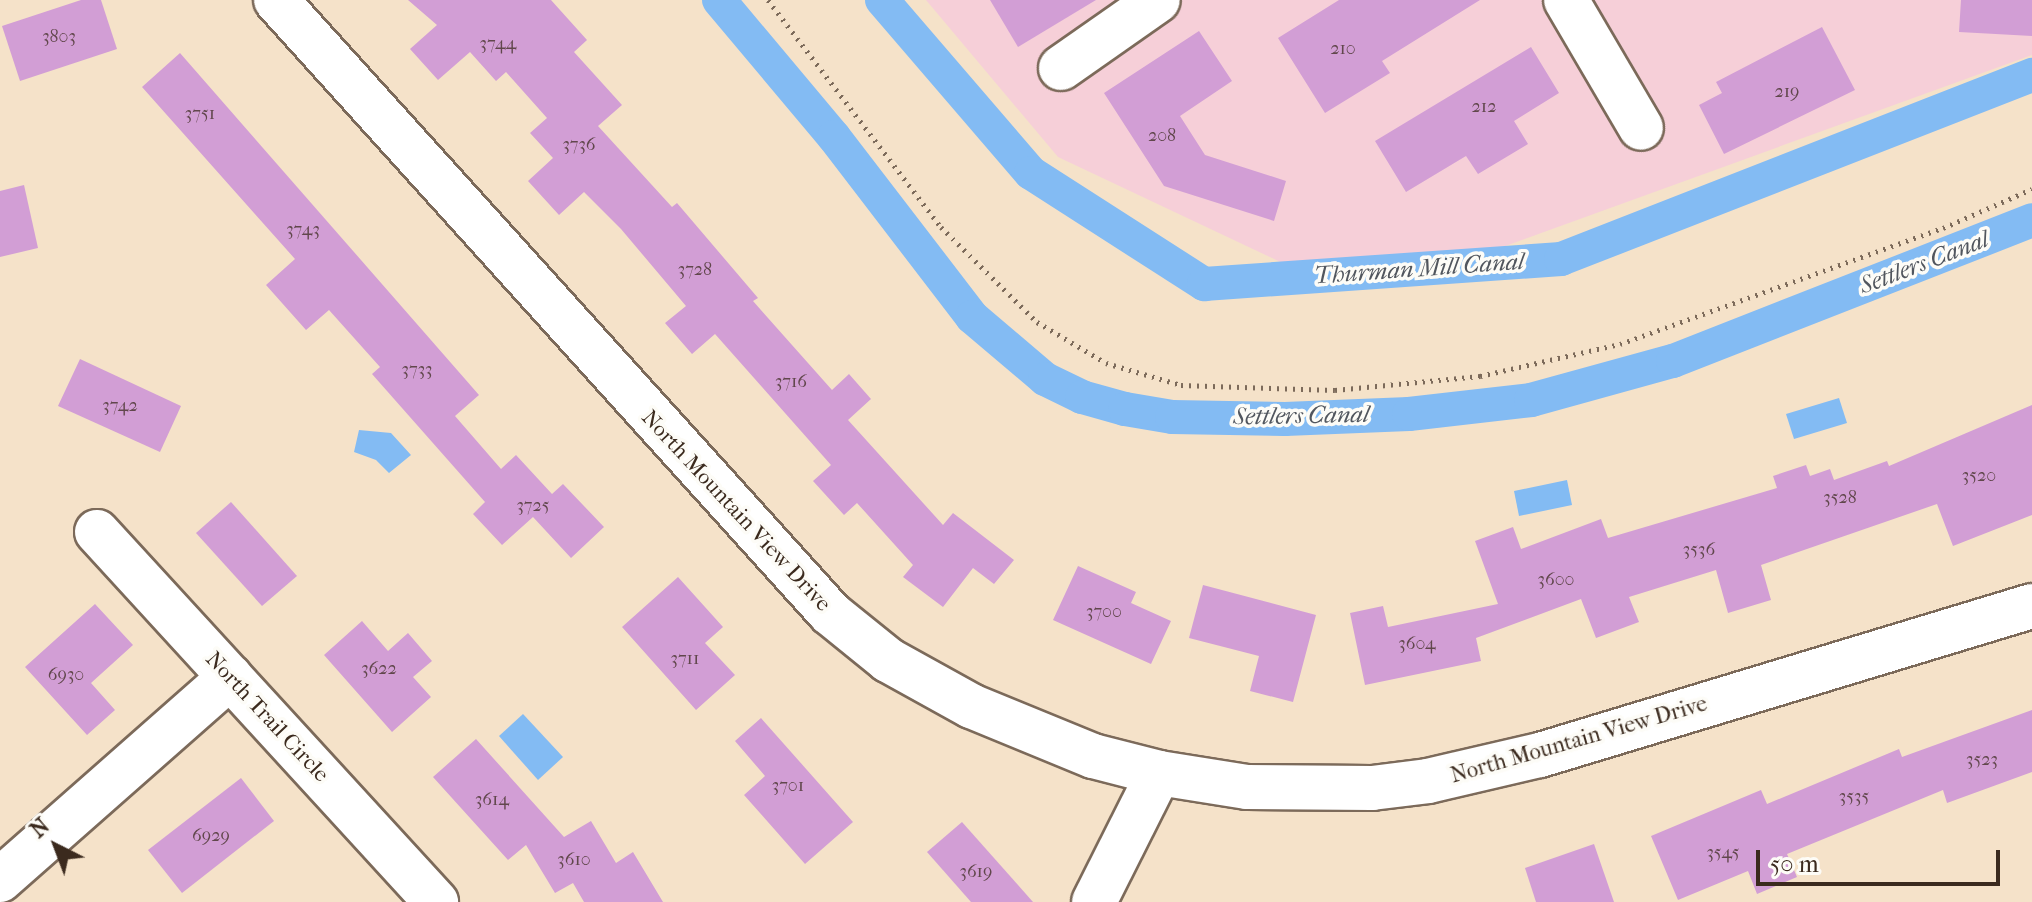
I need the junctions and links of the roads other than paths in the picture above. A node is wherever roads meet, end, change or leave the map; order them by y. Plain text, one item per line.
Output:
1 (276, 0) edge
2 (1158, 0) edge
3 (1566, 0) edge
4 (1061, 68) dead end
5 (1641, 128) dead end
6 (97, 532) dead end
7 (2032, 606) edge
8 (230, 677) junction
9 (1159, 773) junction
10 (0, 880) edge
11 (436, 902) edge
12 (1094, 902) edge

1 - 9 street, North Mountain View Drive
2 - 4 street
3 - 5 street
6 - 8 street, North Trail Circle
7 - 9 street, North Mountain View Drive
8 - 10 street
8 - 11 street, North Trail Circle
9 - 12 street

